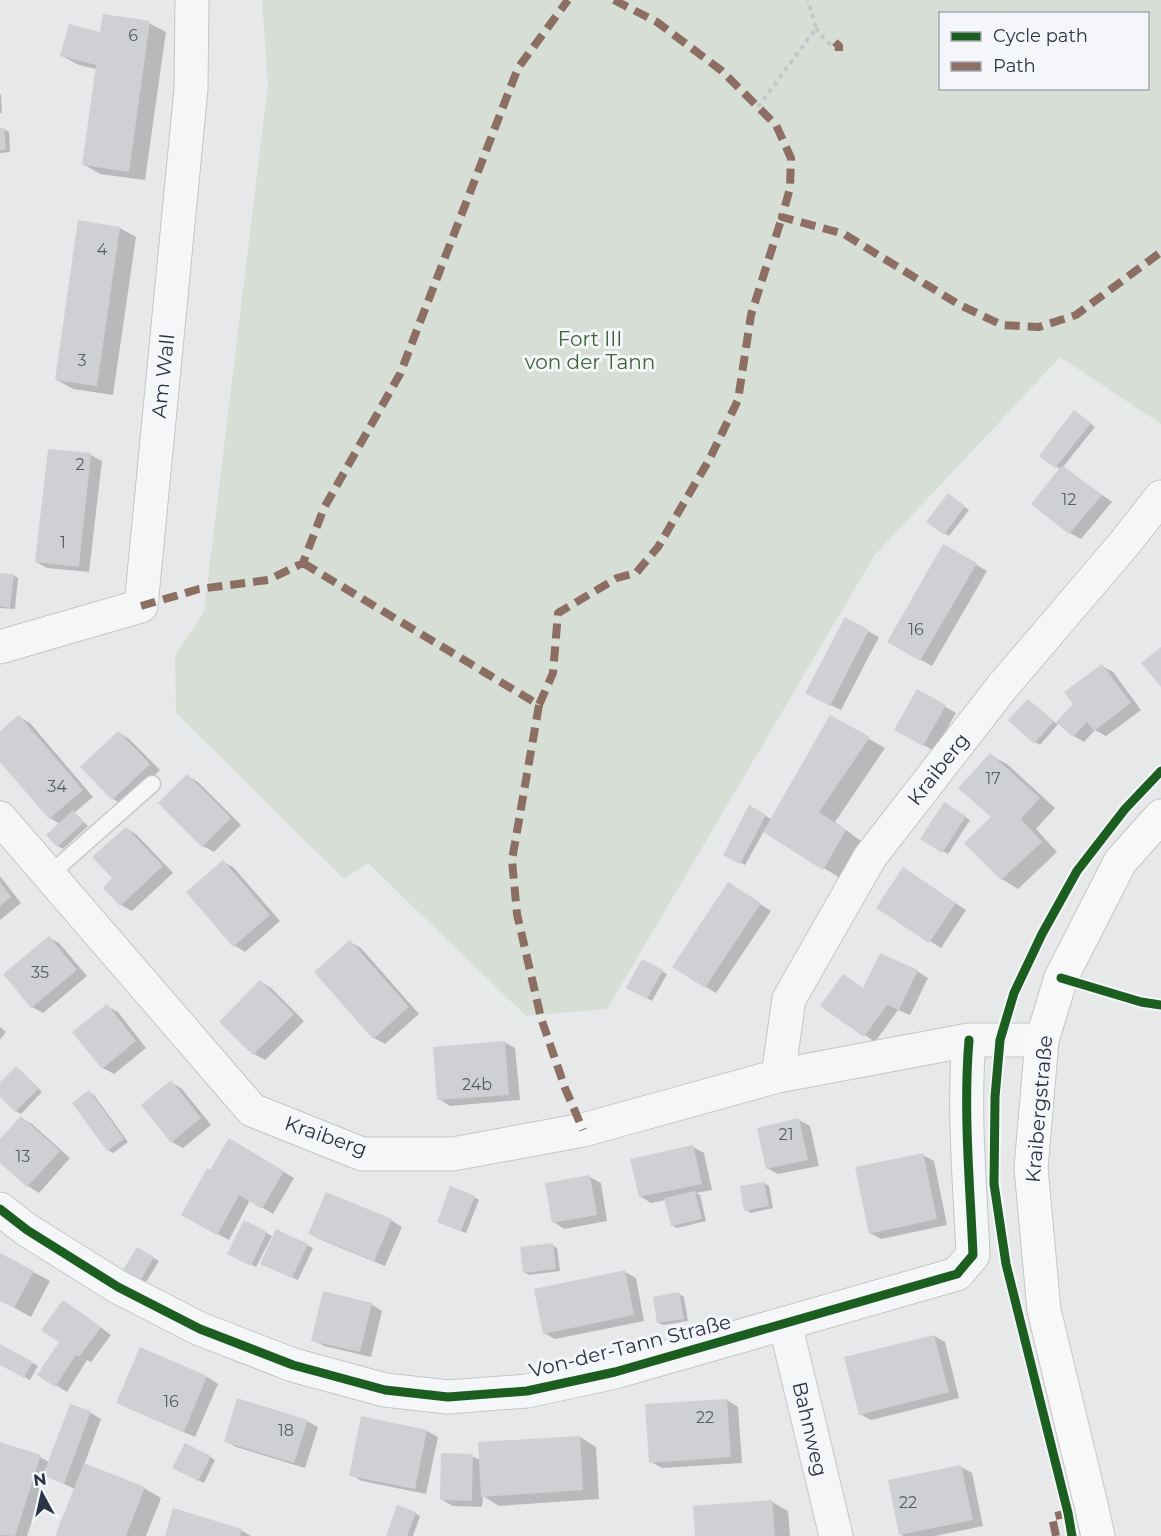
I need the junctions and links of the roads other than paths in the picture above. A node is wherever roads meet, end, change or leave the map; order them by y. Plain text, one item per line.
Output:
1 (192, 0) edge
2 (1161, 497) edge
3 (0, 648) edge
4 (152, 784) dead end
5 (1161, 816) edge
6 (0, 818) edge
7 (49, 875) junction
8 (969, 1040) junction
9 (1042, 1040) junction
10 (778, 1076) junction
11 (0, 1209) edge
12 (785, 1323) junction
13 (836, 1536) edge
14 (1098, 1536) edge

1 - 3 street, Am Wall
2 - 10 street, Kraiberg
4 - 7 lane
5 - 9 street, Kraibergstraße
6 - 7 street, Kraiberg
7 - 10 street, Kraiberg
8 - 9 street, Kraiberg
8 - 10 street, Kraiberg
8 - 12 street, Von-der-Tann Straße
9 - 14 street, Kraibergstraße
11 - 12 street, Von-der-Tann Straße
12 - 13 street, Bahnweg

